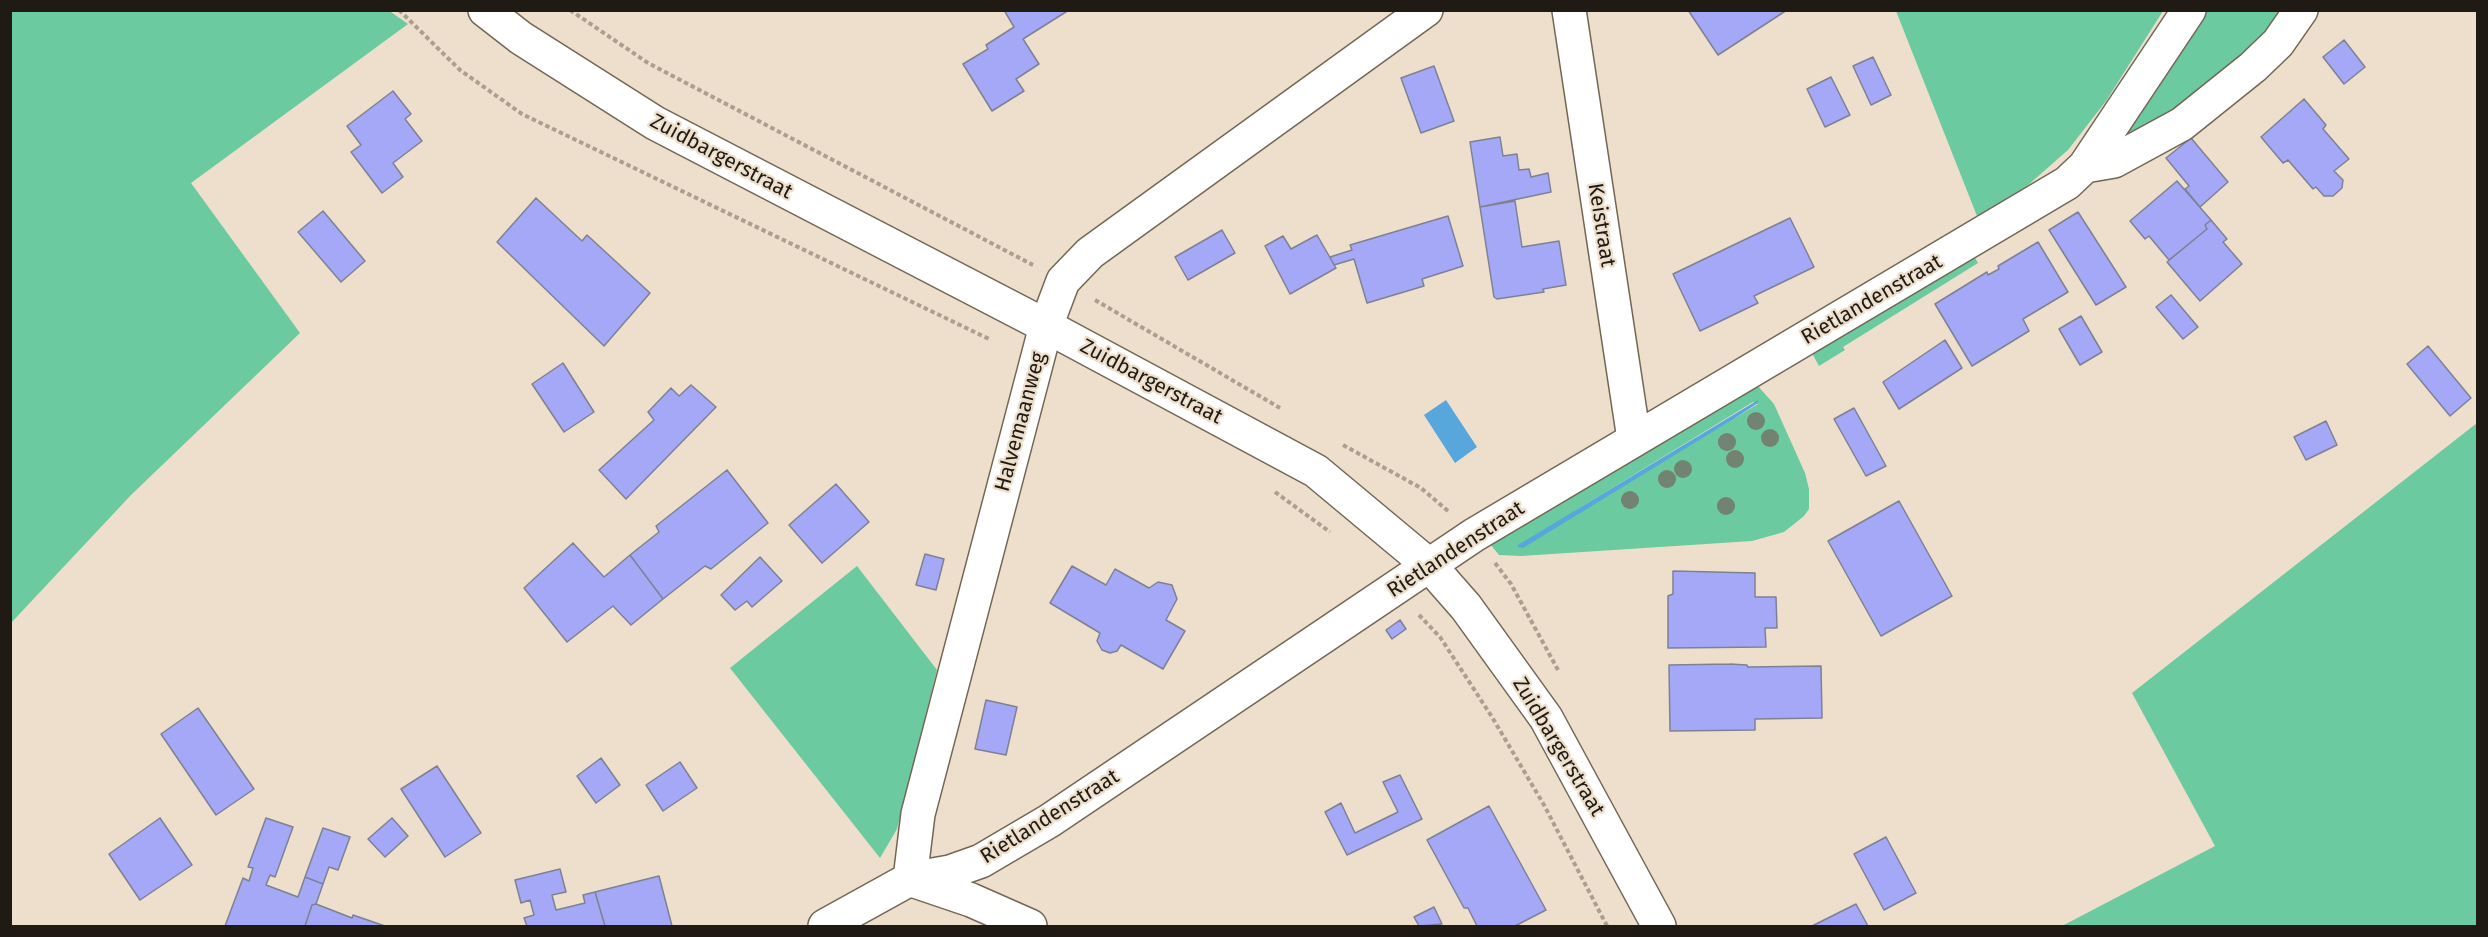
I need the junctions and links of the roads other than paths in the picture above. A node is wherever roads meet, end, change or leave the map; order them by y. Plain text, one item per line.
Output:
1 (485, 10) edge
2 (1426, 10) edge
3 (1569, 10) edge
4 (2190, 10) edge
5 (2301, 10) edge
6 (2085, 166) junction
7 (1046, 326) junction
8 (1634, 439) junction
9 (1430, 566) junction
10 (910, 879) junction
11 (825, 927) edge
12 (1030, 927) edge
13 (1659, 927) edge

1 - 7 street, Zuidbargerstraat
2 - 7 street, Halvemaanweg
3 - 8 street, Keistraat
4 - 6 street, Rietlandenstraat
5 - 6 street
6 - 8 street, Rietlandenstraat
7 - 9 street, Zuidbargerstraat
7 - 10 street, Halvemaanweg
8 - 9 street, Rietlandenstraat
9 - 10 street, Rietlandenstraat
9 - 13 street, Zuidbargerstraat
10 - 11 street, Rietlandenstraat
10 - 12 street

